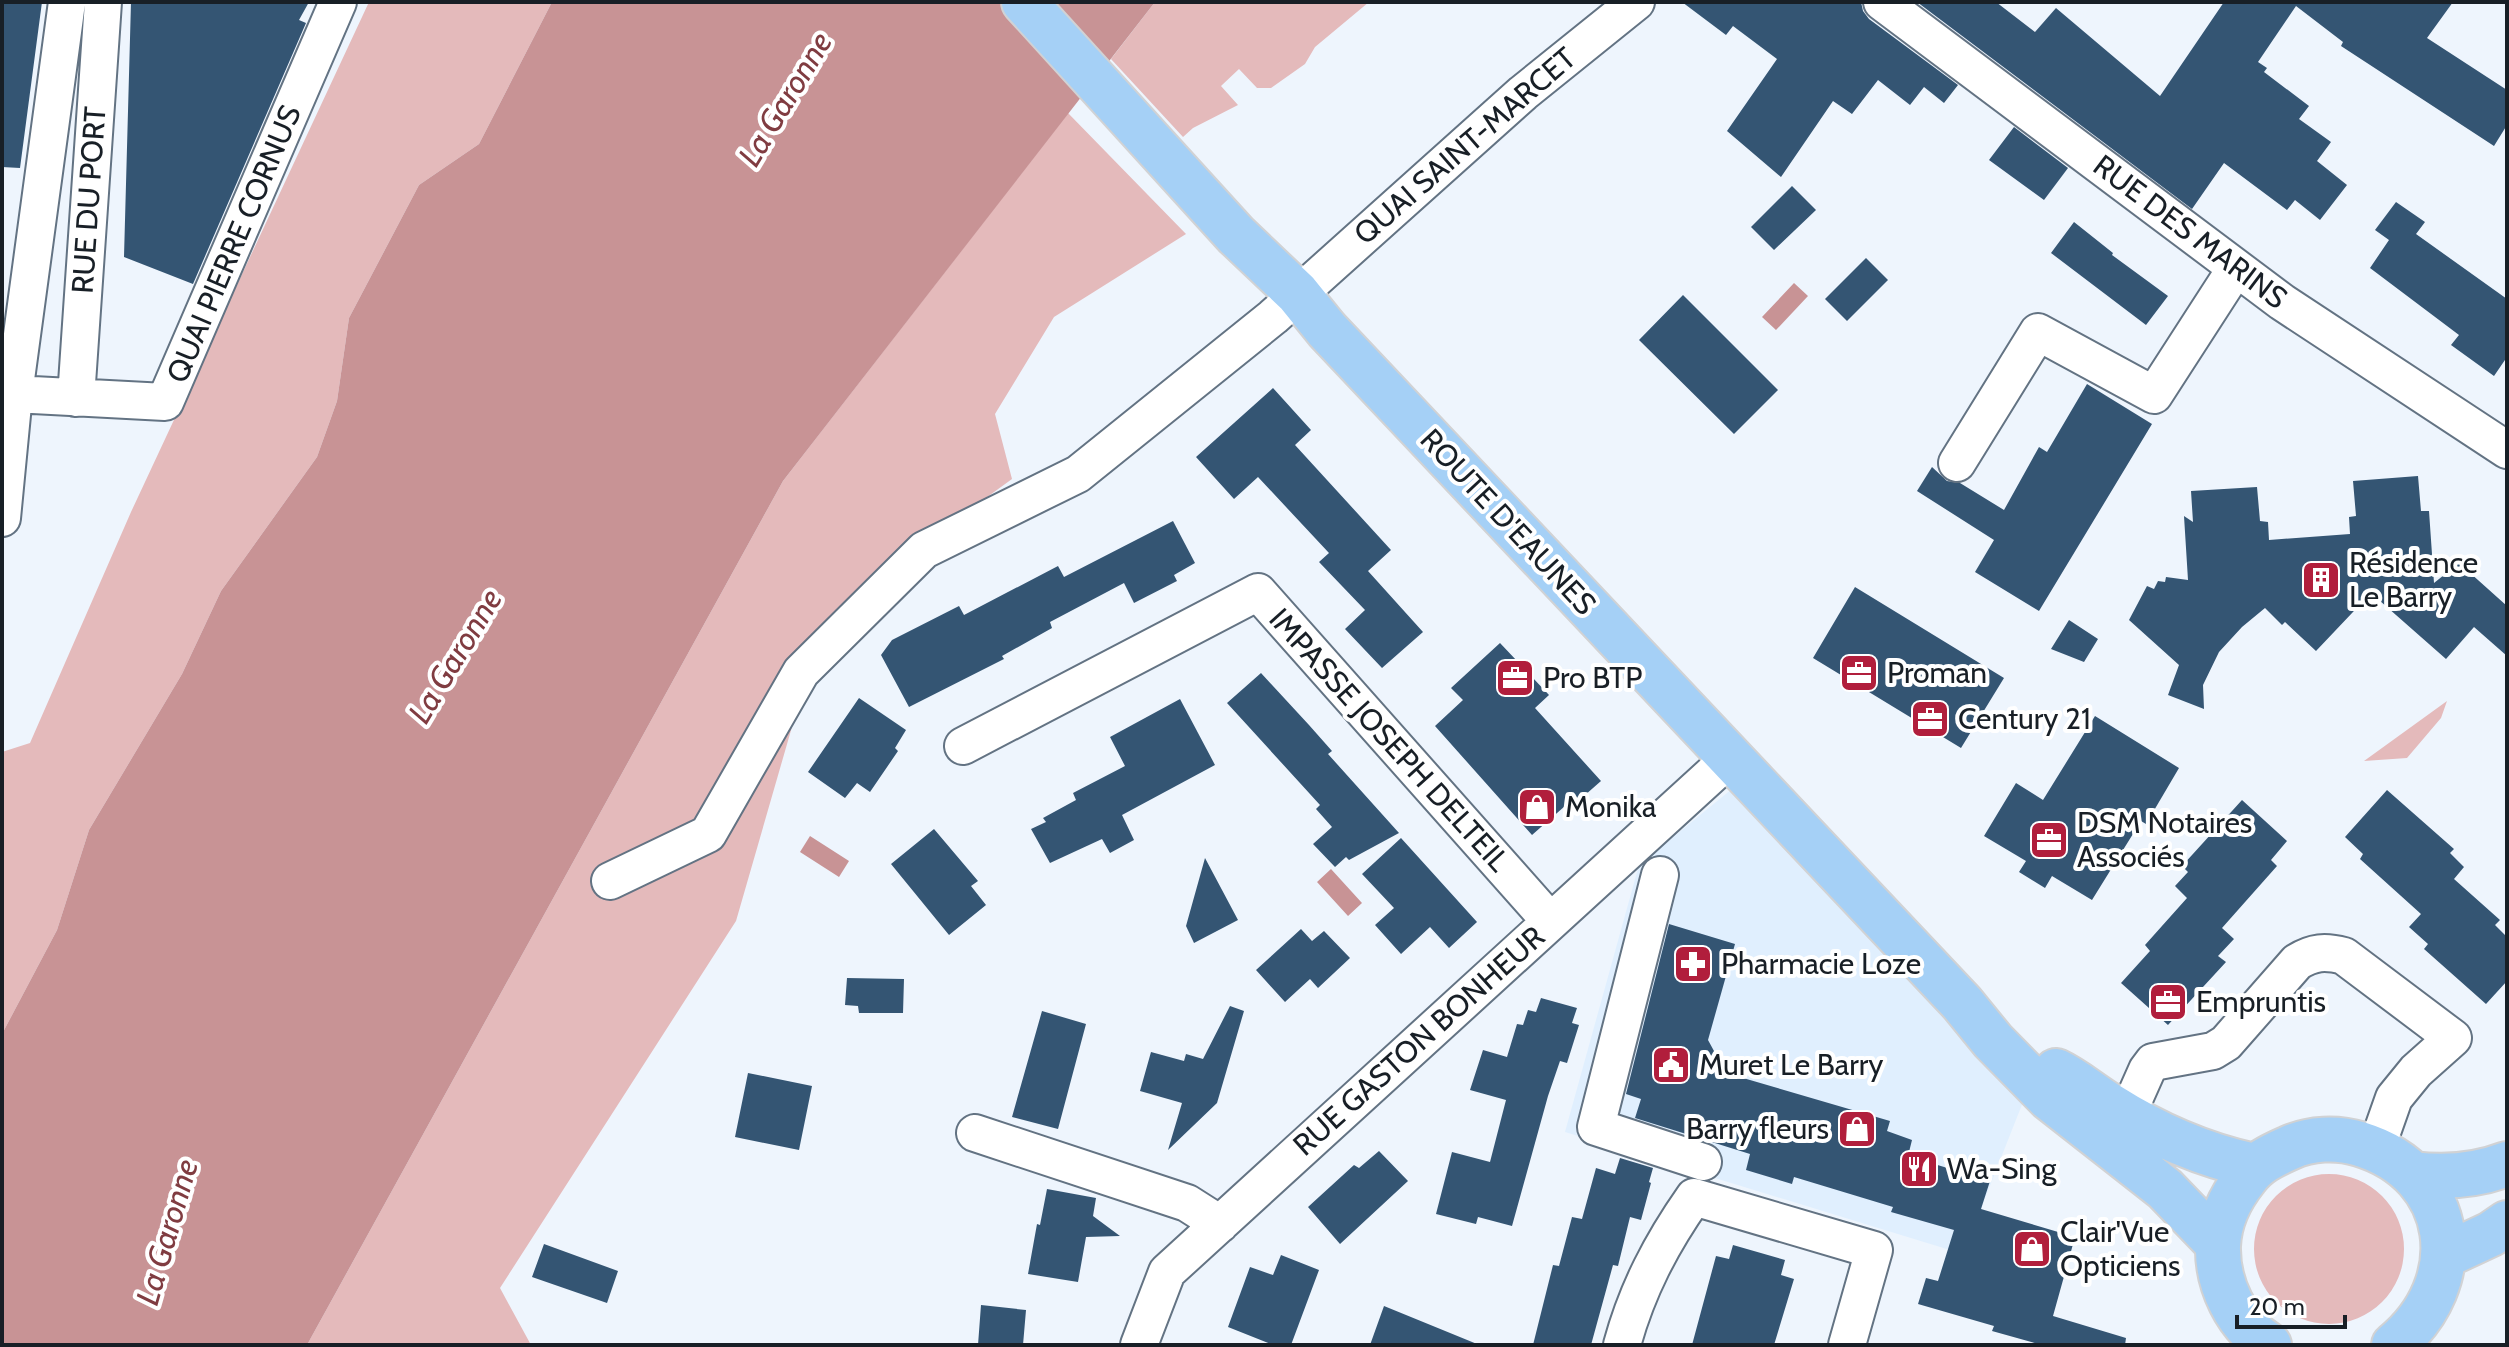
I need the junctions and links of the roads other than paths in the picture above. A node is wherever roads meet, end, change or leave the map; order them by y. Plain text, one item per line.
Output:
1 (67, 2) edge
2 (103, 2) edge
3 (338, 2) edge
4 (1024, 2) edge
5 (1636, 2) edge
6 (1882, 2) edge
7 (2236, 268) junction
8 (1297, 293) junction
9 (14, 394) junction
10 (76, 398) junction
11 (2506, 446) edge
12 (1957, 463) dead end
13 (2, 518) edge
14 (963, 746) dead end
15 (1730, 758) junction
16 (1660, 875) dead end
17 (610, 881) dead end
18 (1550, 921) junction
19 (1993, 1041) junction
20 (2127, 1115) junction
21 (975, 1133) dead end
22 (2376, 1149) junction
23 (1703, 1162) dead end
24 (2507, 1164) edge
25 (2254, 1166) junction
26 (2413, 1174) junction
27 (1220, 1224) junction
28 (2502, 1235) edge
29 (2218, 1244) junction
30 (2444, 1256) junction
31 (2400, 1342) edge
32 (1139, 1345) edge
33 (1622, 1345) edge
34 (1847, 1345) edge
35 (2269, 1345) edge

1 - 9 street
2 - 10 street, RUE DU PORT
3 - 10 street, QUAI PIERRE CORNUS
4 - 8 main road, ROUTE D'EAUNES
5 - 8 street, QUAI SAINT-MARCET
6 - 7 street, RUE DES MARINS
7 - 11 street, RUE DES MARINS
7 - 12 street
8 - 15 main road, ROUTE D'EAUNES
8 - 17 street, QUAI SAINT-MARCET
9 - 10 street
9 - 13 street
14 - 18 street, IMPASSE JOSEPH DELTEIL
15 - 18 street, RUE GASTON BONHEUR
15 - 19 main road, ROUTE D'EAUNES
16 - 23 street
18 - 27 street, RUE GASTON BONHEUR
19 - 20 main road, ROUTE D'EAUNES
19 - 29 main road, ROUTE D'EAUNES
20 - 22 street
20 - 25 main road, ROUTE D'EAUNES
21 - 27 street
22 - 25 main road
22 - 26 main road
24 - 26 main road
25 - 29 main road
26 - 30 main road
27 - 32 street, RUE GASTON BONHEUR
28 - 30 main road
29 - 35 main road
30 - 31 main road
33 - 34 street

